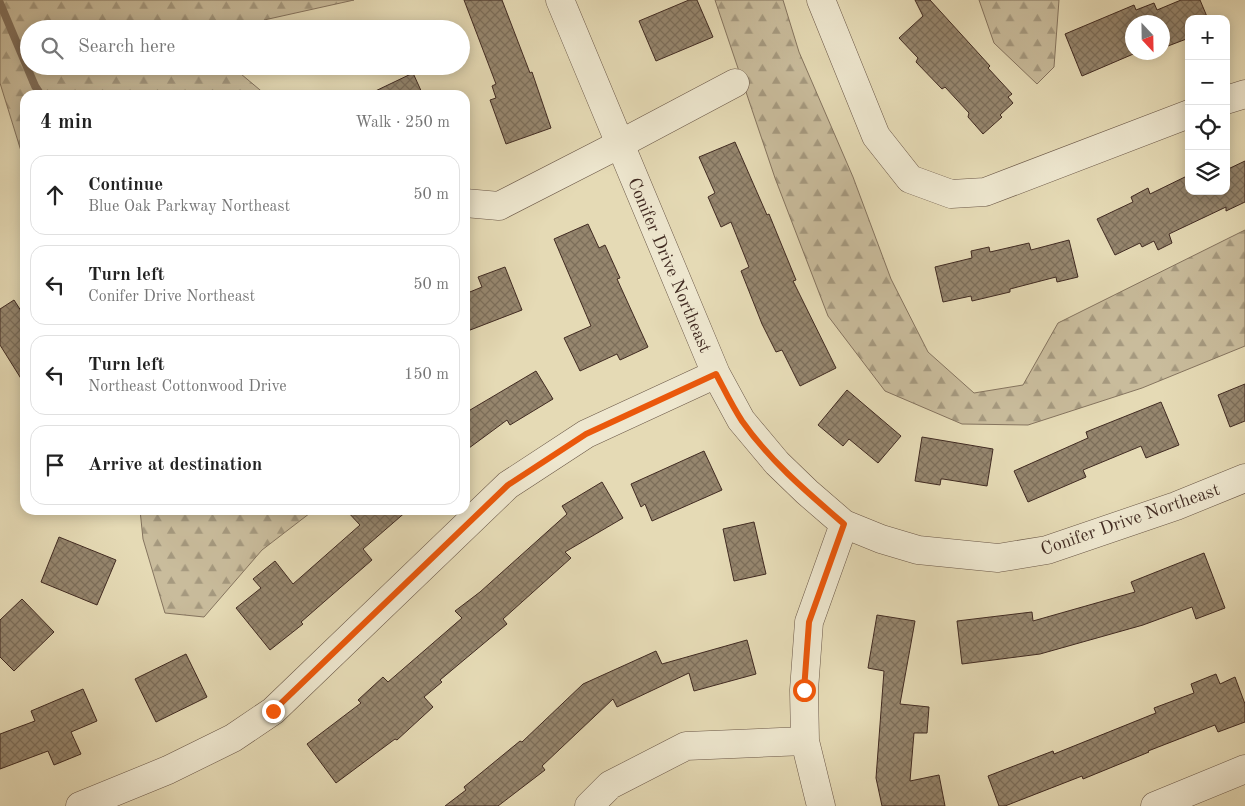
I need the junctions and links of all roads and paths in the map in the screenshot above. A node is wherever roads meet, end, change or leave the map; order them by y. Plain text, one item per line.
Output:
1 (560, 0) edge
2 (821, 0) edge
3 (735, 83) dead end
4 (1245, 94) edge
5 (1230, 99) edge
6 (1185, 116) edge
7 (620, 144) junction
8 (470, 204) edge
9 (716, 374) junction
10 (1245, 478) edge
11 (844, 524) junction
12 (805, 741) junction
13 (1245, 770) edge
14 (80, 806) edge
15 (589, 806) edge
16 (821, 806) edge
17 (1155, 806) edge

1 - 7 street, Conifer Drive Northeast
2 - 6 street
3 - 7 street
4 - 5 street
7 - 8 street
7 - 9 street, Conifer Drive Northeast
9 - 11 street, Conifer Drive Northeast
9 - 14 street
10 - 11 street, Conifer Drive Northeast
11 - 12 street
12 - 15 street
12 - 16 street
13 - 17 street

